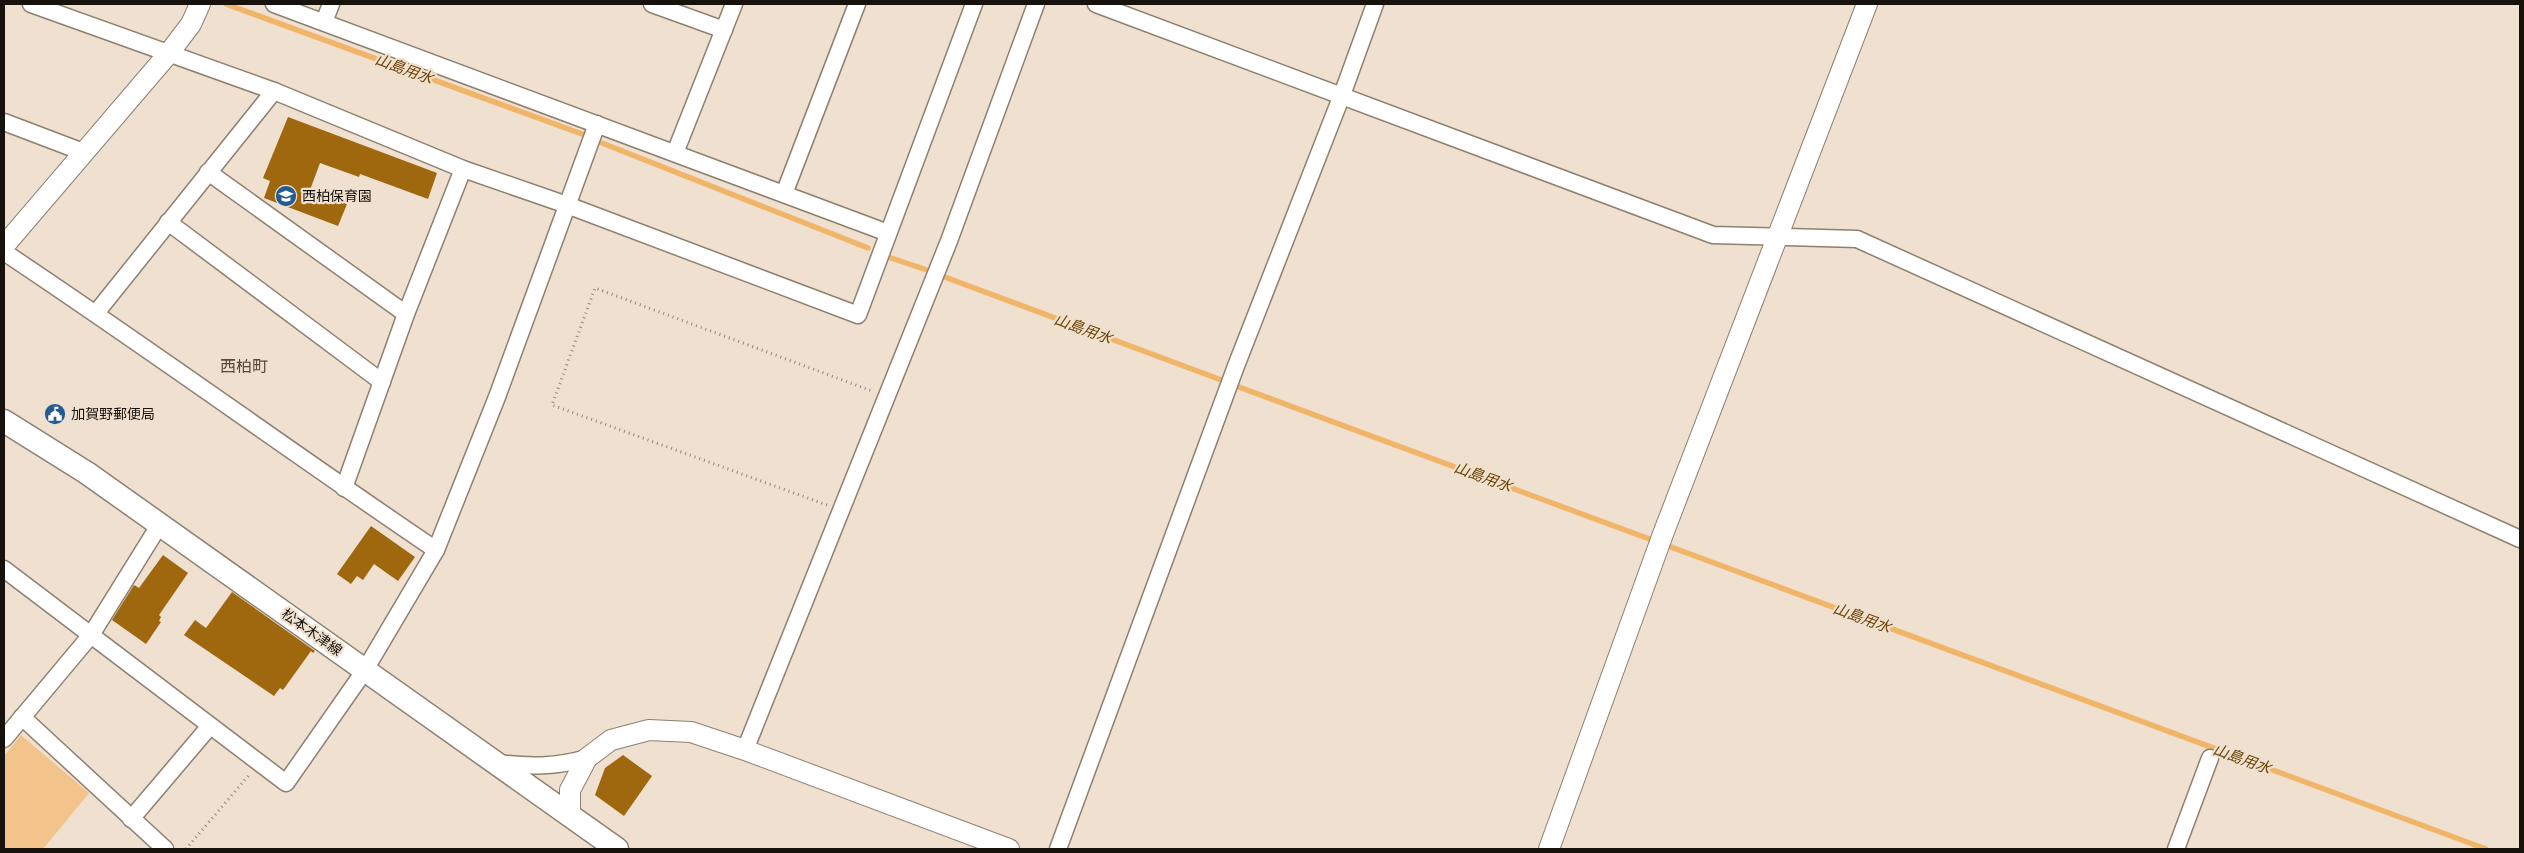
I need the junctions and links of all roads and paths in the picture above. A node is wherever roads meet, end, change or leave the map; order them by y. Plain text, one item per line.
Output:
1 (31, 4) edge
2 (200, 4) edge
3 (274, 4) edge
4 (331, 4) edge
5 (652, 4) edge
6 (734, 4) edge
7 (857, 4) edge
8 (974, 4) edge
9 (1036, 4) edge
10 (1096, 4) edge
11 (1375, 4) edge
12 (1867, 4) edge
13 (324, 22) junction
14 (724, 30) junction
15 (169, 53) junction
16 (274, 90) junction
17 (1342, 96) junction
18 (4, 122) edge
19 (596, 124) junction
20 (83, 152) junction
21 (675, 154) junction
22 (463, 169) junction
23 (208, 172) junction
24 (784, 194) junction
25 (567, 206) junction
26 (168, 222) junction
27 (888, 233) junction
28 (1777, 237) junction
29 (4, 246) edge
30 (4, 252) edge
31 (96, 313) junction
32 (406, 314) junction
33 (382, 382) junction
34 (887, 397) junction
35 (4, 421) edge
36 (344, 488) junction
37 (841, 510) junction
38 (160, 524) junction
39 (2520, 538) edge
40 (436, 550) junction
41 (4, 569) edge
42 (91, 635) junction
43 (365, 670) junction
44 (22, 717) junction
45 (210, 726) junction
46 (4, 739) edge
47 (745, 750) junction
48 (587, 758) junction
49 (2210, 758) dead end
50 (496, 762) junction
51 (259, 763) junction
52 (570, 815) junction
53 (132, 819) junction
54 (165, 849) edge
55 (186, 849) edge
56 (617, 849) edge
57 (1009, 849) edge
58 (1058, 849) edge
59 (1548, 849) edge
60 (2176, 849) edge

1 - 15 street
2 - 15 street
3 - 13 street
4 - 13 street
5 - 14 street
6 - 14 street
7 - 24 street
8 - 27 street
9 - 34 street
10 - 17 street
11 - 17 street
12 - 28 street
13 - 19 street
14 - 21 street
15 - 16 street
15 - 20 street
16 - 22 street
16 - 23 street
17 - 28 street
17 - 58 street
18 - 20 street
19 - 21 street
19 - 25 street
20 - 29 street
21 - 24 street
22 - 25 street
22 - 32 street
23 - 26 street
23 - 32 street
24 - 27 street
25 - 27 street
25 - 40 street
26 - 31 street
26 - 33 street
28 - 39 street
28 - 59 street
30 - 31 street
31 - 36 street
32 - 33 street
33 - 36 street
34 - 37 street
34 - 37 path
35 - 38 main road, 松本木津線
36 - 40 street
37 - 47 street
38 - 42 street
38 - 43 main road, 松本木津線
40 - 43 street
41 - 42 street
42 - 44 street
42 - 45 street
43 - 50 main road, 松本木津線
43 - 51 street
44 - 46 street
44 - 53 street
45 - 51 street
45 - 53 street
47 - 48 street
47 - 57 street
48 - 50 street
48 - 52 street
49 - 60 street
50 - 52 main road, 松本木津線
51 - 55 path
52 - 56 main road, 松本木津線
53 - 54 street

